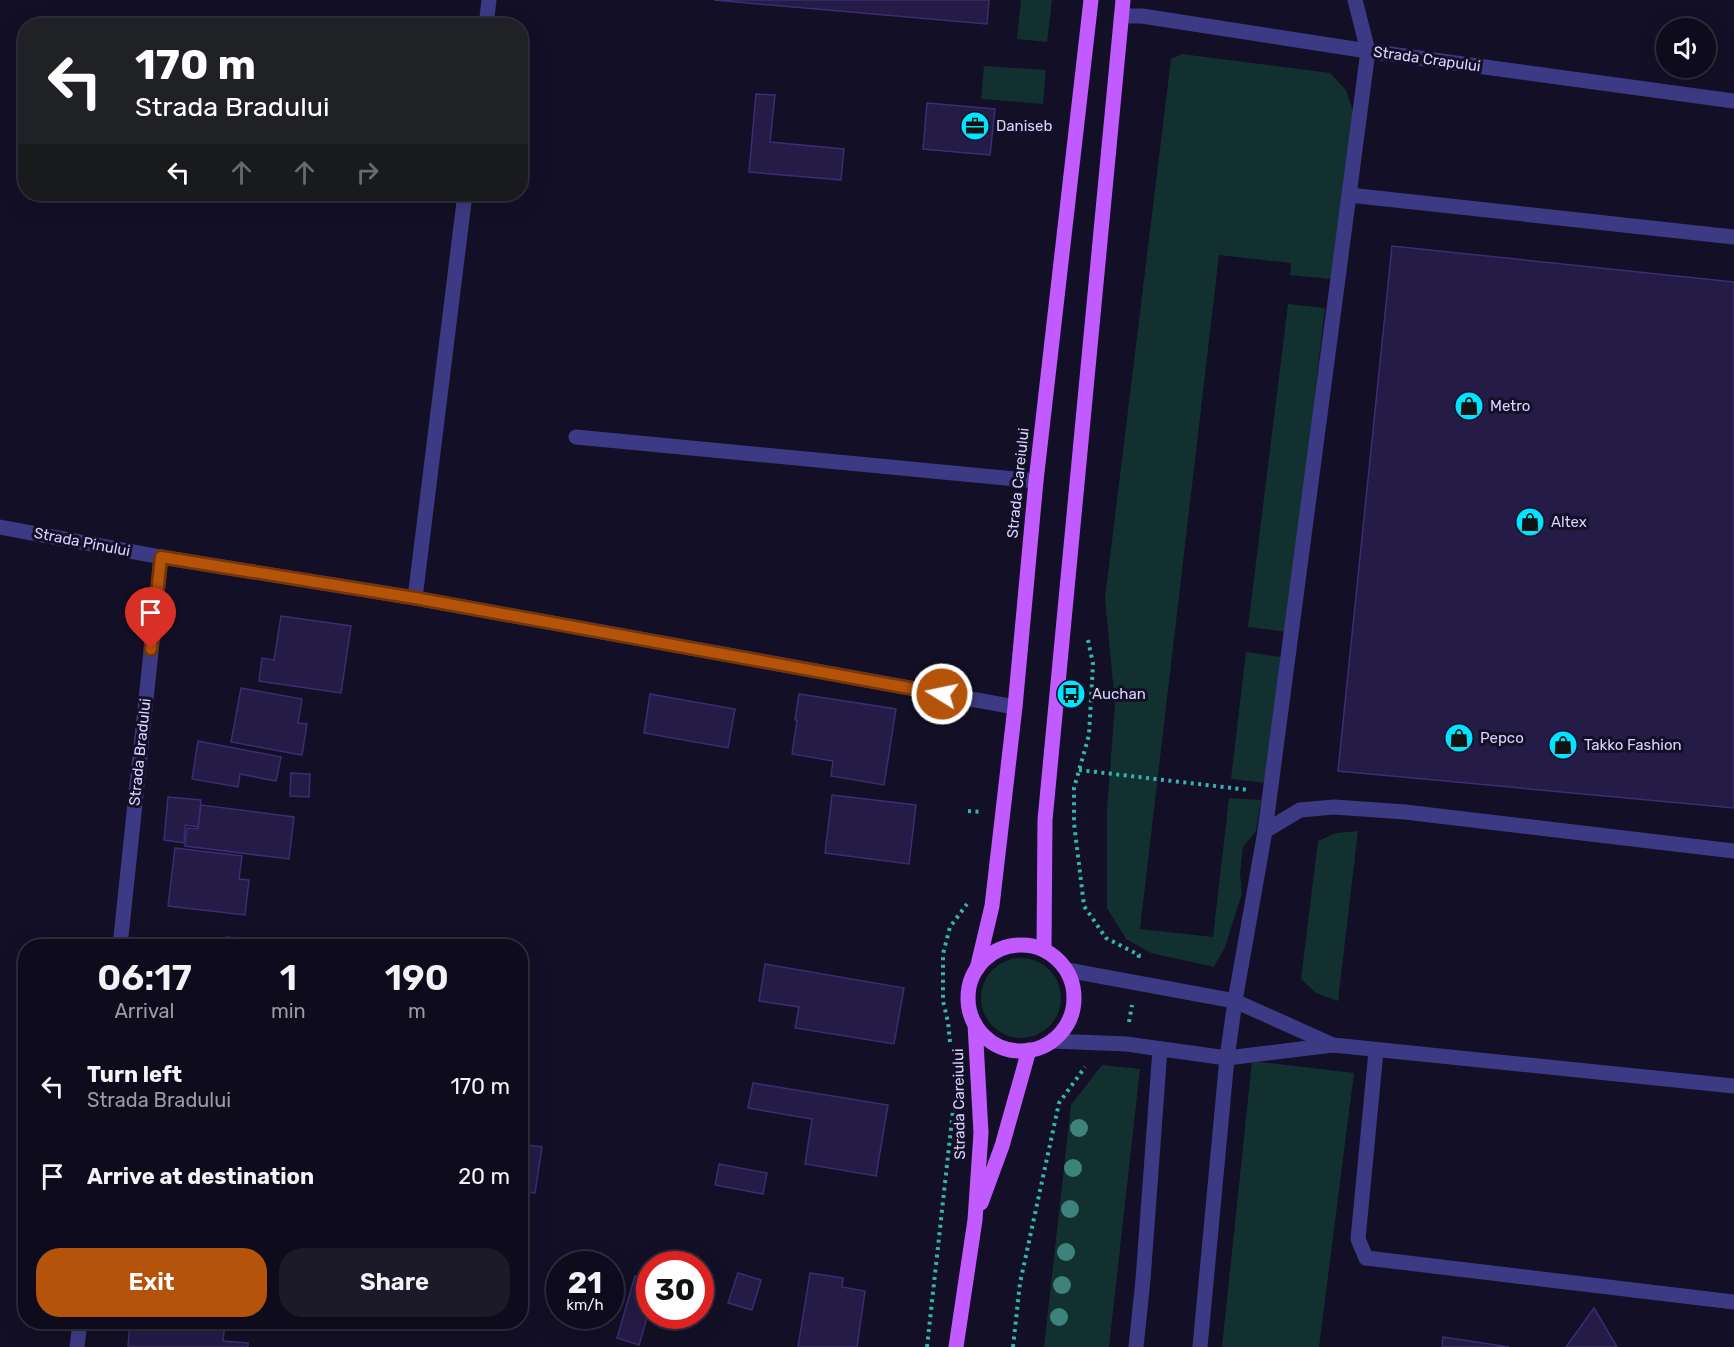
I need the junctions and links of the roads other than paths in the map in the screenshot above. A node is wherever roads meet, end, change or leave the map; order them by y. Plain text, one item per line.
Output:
1 (489, 0) edge
2 (1091, 0) edge
3 (1123, 0) edge
4 (1354, 0) edge
5 (1121, 16) junction
6 (487, 18) edge
7 (1368, 51) junction
8 (1734, 101) edge
9 (1349, 195) junction
10 (464, 201) edge
11 (1734, 237) edge
12 (576, 436) dead end
13 (1036, 481) junction
14 (0, 527) edge
15 (161, 557) junction
16 (415, 598) junction
17 (1015, 707) junction
18 (1266, 831) junction
19 (1734, 851) edge
20 (121, 939) edge
21 (1044, 949) junction
22 (976, 969) junction
23 (1066, 970) junction
24 (1235, 1001) junction
25 (975, 1024) junction
26 (1052, 1041) junction
27 (1333, 1045) junction
28 (1160, 1049) junction
29 (1029, 1050) junction
30 (1376, 1051) junction
31 (1227, 1058) junction
32 (1734, 1086) edge
33 (975, 1220) junction
34 (1734, 1302) edge
35 (79, 1329) edge
36 (77, 1347) edge
37 (957, 1347) edge
38 (1136, 1347) edge
39 (1200, 1347) edge

1 - 6 street
2 - 13 main road, Strada Careiului
3 - 5 main road
4 - 7 street
5 - 7 street, Strada Crapului
5 - 21 main road
7 - 8 street, Strada Crapului
7 - 9 street
9 - 11 street
9 - 18 street
10 - 16 street
12 - 13 street
13 - 17 main road, Strada Careiului
14 - 15 street, Strada Pinului
15 - 16 street, Strada Pinului
15 - 20 street, Strada Bradului
16 - 17 street, Strada Pinului
17 - 22 main road, Strada Careiului
18 - 19 street
18 - 24 street
21 - 22 main road
21 - 23 main road
22 - 25 main road
23 - 24 street
23 - 26 main road
24 - 27 street
24 - 31 street
25 - 29 main road
25 - 33 main road, Strada Careiului
26 - 28 street
26 - 29 main road
27 - 30 street
27 - 31 street
28 - 31 street
28 - 38 street
29 - 33 main road, Strada Careiului
30 - 32 street
30 - 34 street
31 - 39 street
33 - 37 main road, Strada Careiului
35 - 36 street

